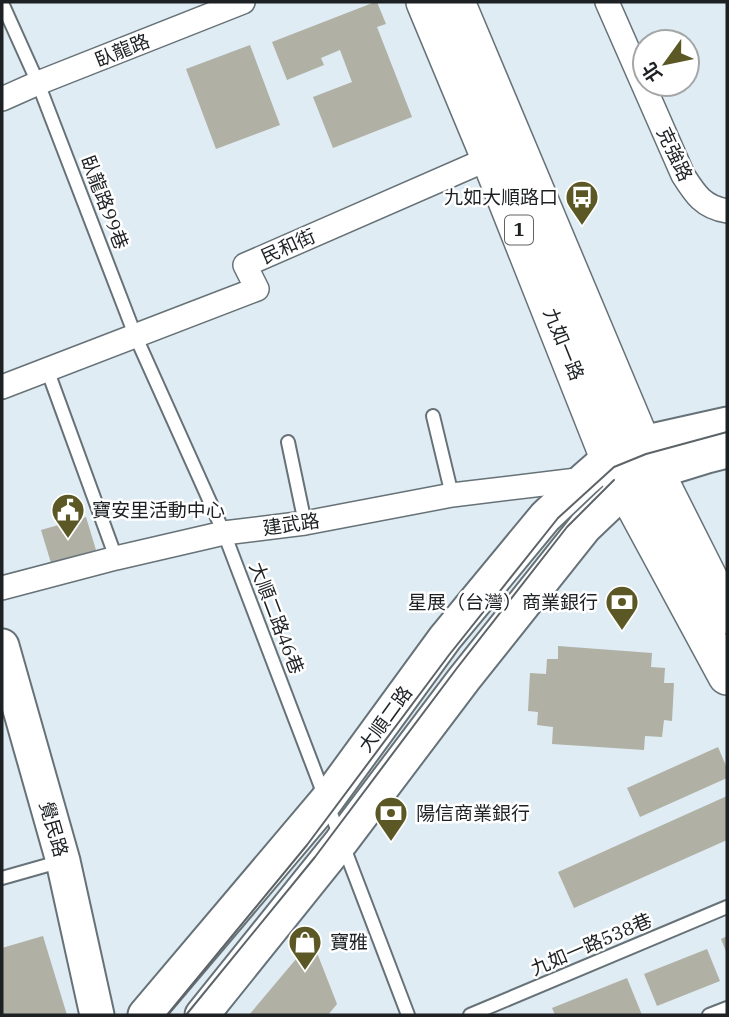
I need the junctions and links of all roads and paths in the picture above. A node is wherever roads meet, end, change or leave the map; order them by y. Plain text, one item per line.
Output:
1 (243, 2) edge
2 (425, 2) edge
3 (456, 2) edge
4 (607, 2) edge
5 (2, 3) edge
6 (38, 83) junction
7 (2, 99) edge
8 (490, 158) junction
9 (727, 211) edge
10 (135, 335) junction
11 (47, 369) junction
12 (2, 387) edge
13 (433, 416) dead end
14 (727, 424) edge
15 (288, 442) dead end
16 (727, 451) edge
17 (623, 468) junction
18 (452, 495) junction
19 (305, 523) junction
20 (224, 533) junction
21 (116, 558) junction
22 (2, 588) edge
23 (727, 615) edge
24 (2, 646) edge
25 (727, 676) edge
26 (326, 800) junction
27 (341, 842) junction
28 (63, 861) junction
29 (2, 878) edge
30 (727, 907) edge
31 (727, 1008) edge
32 (97, 1015) edge
33 (145, 1015) edge
34 (202, 1015) edge
35 (408, 1015) edge
36 (470, 1015) edge
37 (709, 1015) edge

1 - 6 street, 臥龍路
2 - 8 main road, 九如一路 / 1
3 - 17 main road, 九如一路 / 1
4 - 9 street, 克強路
5 - 6 lane, 臥龍路99巷
6 - 7 street, 臥龍路
6 - 10 lane, 臥龍路99巷
8 - 10 street, 民和街
8 - 17 main road, 九如一路 / 1
10 - 11 street, 民和街
10 - 20 lane, 大順二路46巷
11 - 12 street, 民和街
11 - 21 lane
13 - 18 lane
14 - 17 street
15 - 19 lane
16 - 17 street
17 - 18 street, 建武路
17 - 23 main road, 九如一路 / 1
17 - 25 main road, 九如一路 / 1
17 - 26 street, 大順二路
17 - 27 street, 大順二路
18 - 19 street, 建武路
19 - 20 street, 建武路
20 - 21 street, 建武路
20 - 26 lane, 大順二路46巷
21 - 22 street, 建武路
24 - 28 street, 覺民路
26 - 27 lane, 大順二路46巷
26 - 33 street, 大順二路
27 - 34 street, 大順二路
27 - 35 lane, 大順二路46巷
28 - 29 lane
28 - 32 street, 覺民路
30 - 36 lane, 九如一路538巷
31 - 37 lane

